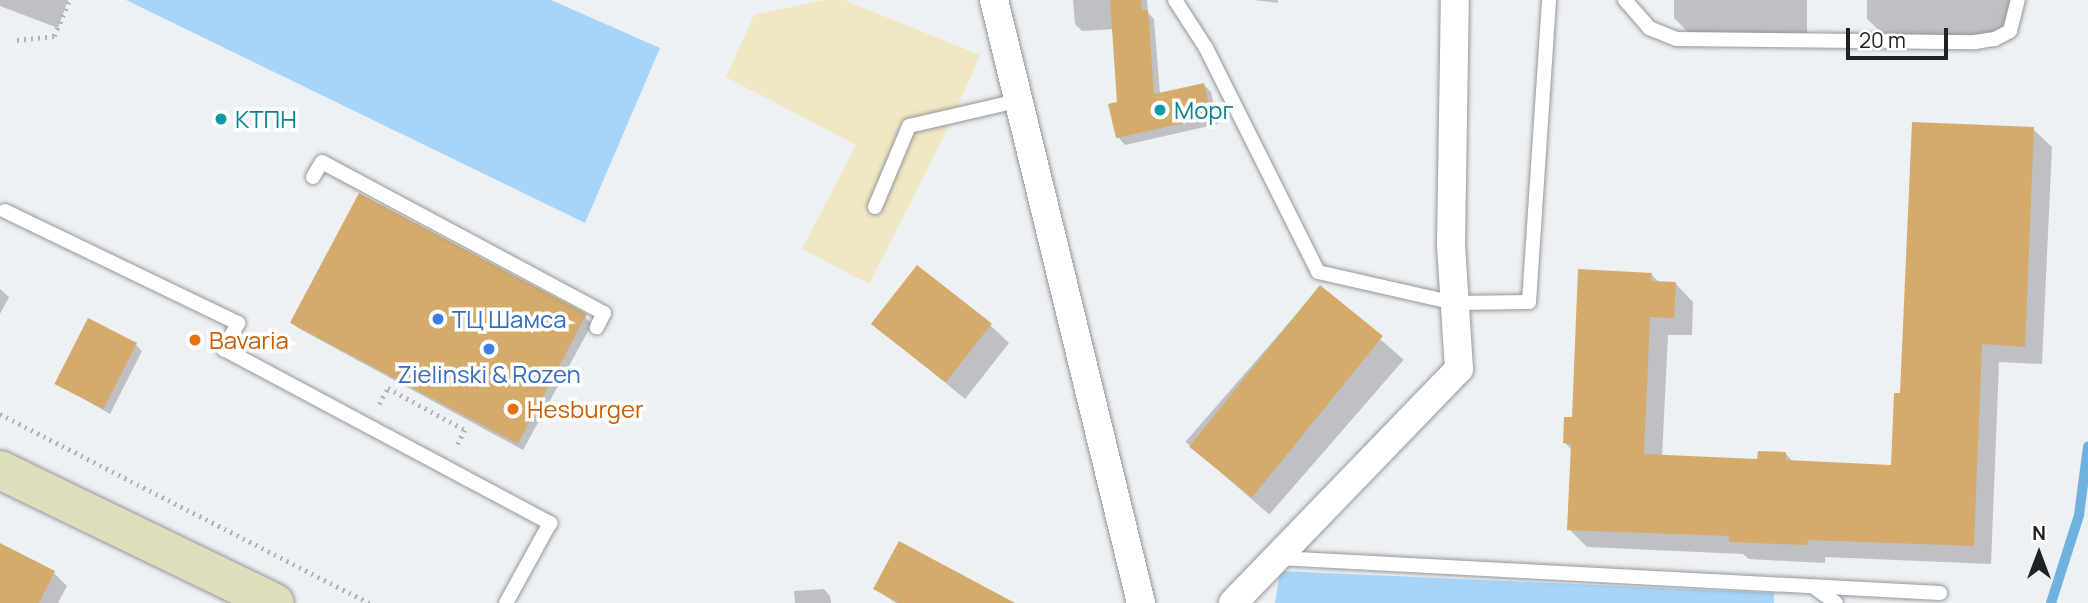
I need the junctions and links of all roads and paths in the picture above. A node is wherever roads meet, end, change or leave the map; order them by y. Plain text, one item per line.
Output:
1 (69, 0) edge
2 (994, 0) edge
3 (1175, 0) edge
4 (1455, 0) edge
5 (1549, 0) edge
6 (1625, 0) edge
7 (2018, 0) edge
8 (18, 40) dead end
9 (1017, 101) junction
10 (313, 177) dead end
11 (875, 207) dead end
12 (5, 211) dead end
13 (1455, 303) junction
14 (597, 327) dead end
15 (0, 414) edge
16 (367, 426) junction
17 (452, 454) dead end
18 (0, 470) edge
19 (1276, 558) junction
20 (1812, 586) junction
21 (1940, 593) dead end
22 (274, 603) edge
23 (370, 603) edge
24 (506, 603) edge
25 (1141, 603) edge
26 (1233, 603) edge
27 (1836, 603) edge

1 - 8 path
2 - 9 street
3 - 13 lane
4 - 13 street
5 - 13 lane
6 - 7 lane
9 - 11 lane
9 - 25 street
10 - 14 lane
12 - 16 lane
13 - 19 street
15 - 23 path
16 - 17 path
16 - 24 lane
18 - 22 main road
19 - 20 lane
19 - 26 street
20 - 21 lane
20 - 27 lane

